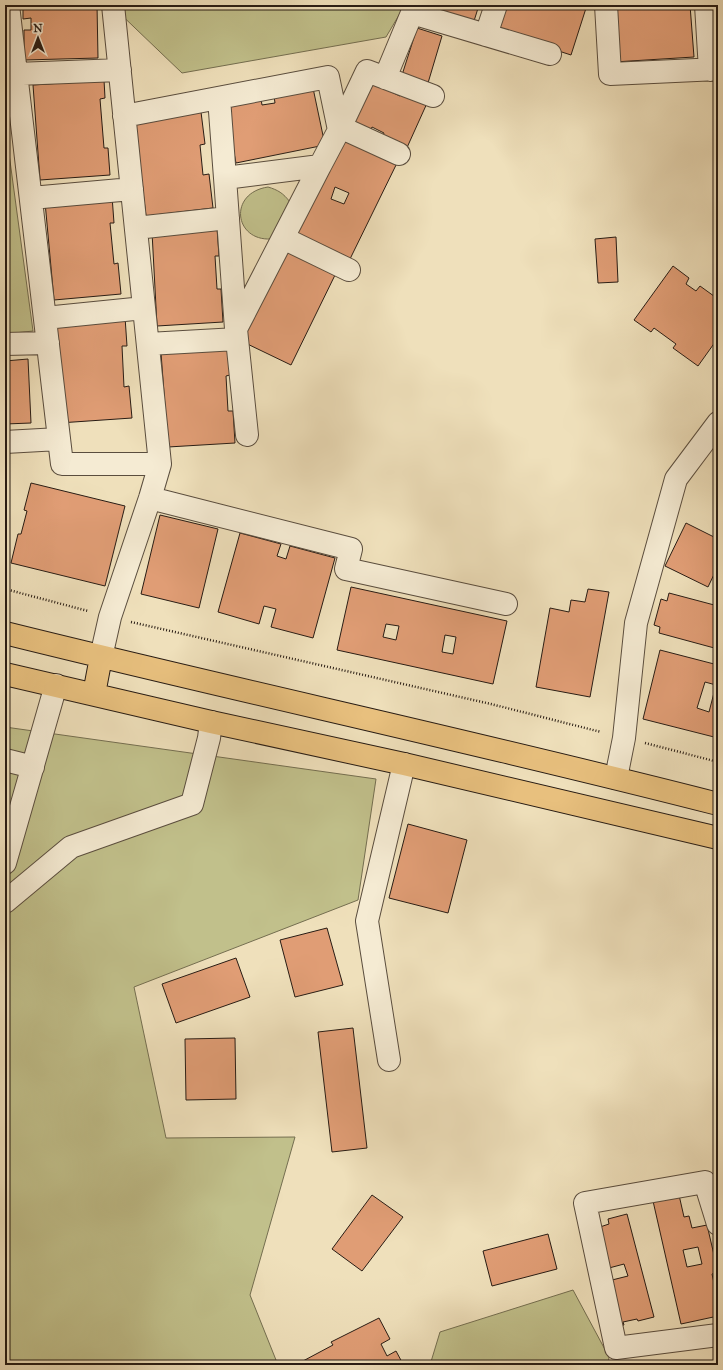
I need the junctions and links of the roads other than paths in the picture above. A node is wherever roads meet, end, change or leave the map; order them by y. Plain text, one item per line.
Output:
1 (8, 5) edge
2 (113, 5) edge
3 (496, 5) edge
4 (606, 5) edge
5 (706, 5) edge
6 (414, 9) edge
7 (486, 35) junction
8 (550, 54) dead end
9 (714, 69) edge
10 (120, 70) junction
11 (385, 78) junction
12 (13, 84) edge
13 (433, 96) dead end
14 (219, 98) junction
15 (124, 116) junction
16 (339, 129) junction
17 (399, 154) dead end
18 (320, 166) junction
19 (225, 178) junction
20 (132, 189) junction
21 (31, 198) junction
22 (228, 218) junction
23 (136, 228) junction
24 (283, 238) junction
25 (349, 270) dead end
26 (144, 308) junction
27 (45, 318) junction
28 (236, 334) junction
29 (48, 342) junction
30 (5, 344) edge
31 (148, 344) junction
32 (718, 423) edge
33 (247, 435) dead end
34 (59, 439) junction
35 (5, 442) edge
36 (160, 464) junction
37 (150, 498) junction
38 (506, 604) dead end
39 (5, 632) edge
40 (101, 656) junction
41 (5, 674) edge
42 (56, 685) junction
43 (94, 694) junction
44 (211, 722) junction
45 (5, 760) edge
46 (404, 764) junction
47 (32, 768) junction
48 (616, 778) junction
49 (718, 804) edge
50 (718, 838) edge
51 (5, 863) edge
52 (5, 902) edge
53 (389, 1060) dead end
54 (718, 1224) edge
55 (718, 1335) edge

1 - 12 street
2 - 10 street
3 - 7 street
4 - 9 street
5 - 9 street
6 - 7 street
6 - 11 street
7 - 8 street
10 - 12 street
10 - 15 street
11 - 13 street
11 - 16 street
12 - 21 street
14 - 15 street
14 - 16 street
14 - 19 street
15 - 20 street
16 - 17 street
16 - 18 street
18 - 19 street
18 - 24 street
19 - 22 street
20 - 21 street
20 - 23 street
21 - 27 street
22 - 23 street
22 - 28 street
23 - 26 street
24 - 25 street
24 - 28 street
26 - 27 street
26 - 31 street
27 - 29 street
28 - 31 street
28 - 33 street
29 - 30 street
29 - 34 street
31 - 36 street
32 - 48 street
34 - 35 street
34 - 36 street
36 - 37 street
37 - 38 street
37 - 40 street
39 - 40 main road
40 - 43 main road
40 - 48 main road
41 - 42 main road
42 - 43 main road
42 - 47 street
43 - 44 main road
44 - 46 main road
44 - 52 street
45 - 47 street
46 - 50 main road
46 - 53 street
47 - 51 street
48 - 49 main road
54 - 55 street

